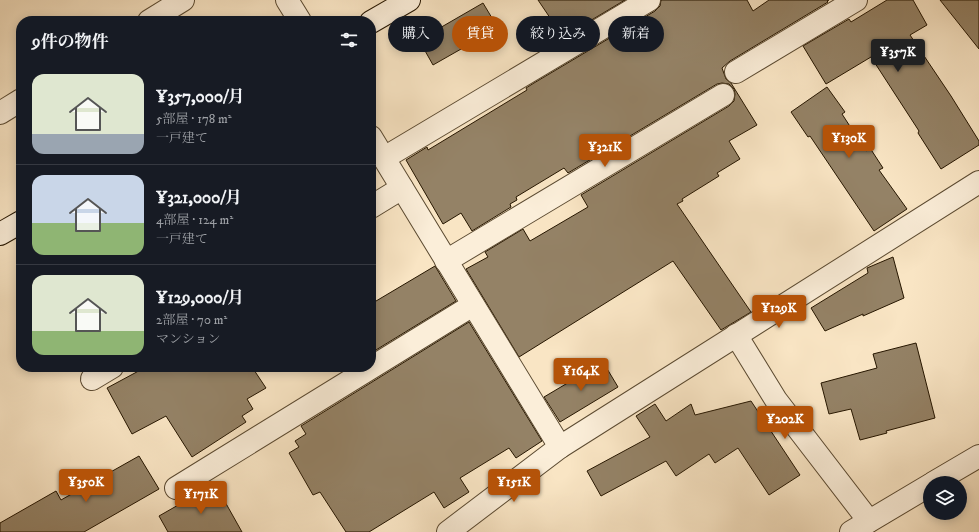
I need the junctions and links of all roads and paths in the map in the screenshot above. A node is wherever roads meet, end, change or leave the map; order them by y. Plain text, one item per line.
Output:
1 (183, 0) edge
2 (287, 0) edge
3 (409, 0) edge
4 (649, 0) edge
5 (856, 0) edge
6 (157, 16) edge
7 (297, 16) edge
8 (376, 19) edge
9 (736, 72) dead end
10 (723, 95) dead end
11 (16, 103) edge
12 (0, 113) edge
13 (376, 145) edge
14 (384, 158) junction
15 (979, 182) edge
16 (402, 188) junction
17 (376, 204) edge
18 (16, 225) edge
19 (0, 234) edge
20 (446, 261) junction
21 (473, 305) junction
22 (736, 335) junction
23 (376, 365) edge
24 (104, 372) edge
25 (364, 372) edge
26 (92, 379) dead end
27 (560, 447) junction
28 (979, 456) edge
29 (945, 476) edge
30 (176, 488) dead end
31 (923, 489) edge
32 (869, 521) junction
33 (448, 532) edge
34 (851, 532) edge

1 - 6 street
2 - 7 street
3 - 8 street
4 - 14 street
5 - 9 street
10 - 20 street
11 - 12 street
13 - 14 street
14 - 16 street
15 - 22 street
16 - 17 street
16 - 20 street
18 - 19 street
20 - 21 street
21 - 23 street
21 - 27 street
22 - 27 street
22 - 32 street
24 - 26 street
25 - 30 street
27 - 33 street
28 - 29 street
31 - 32 street
32 - 34 street

